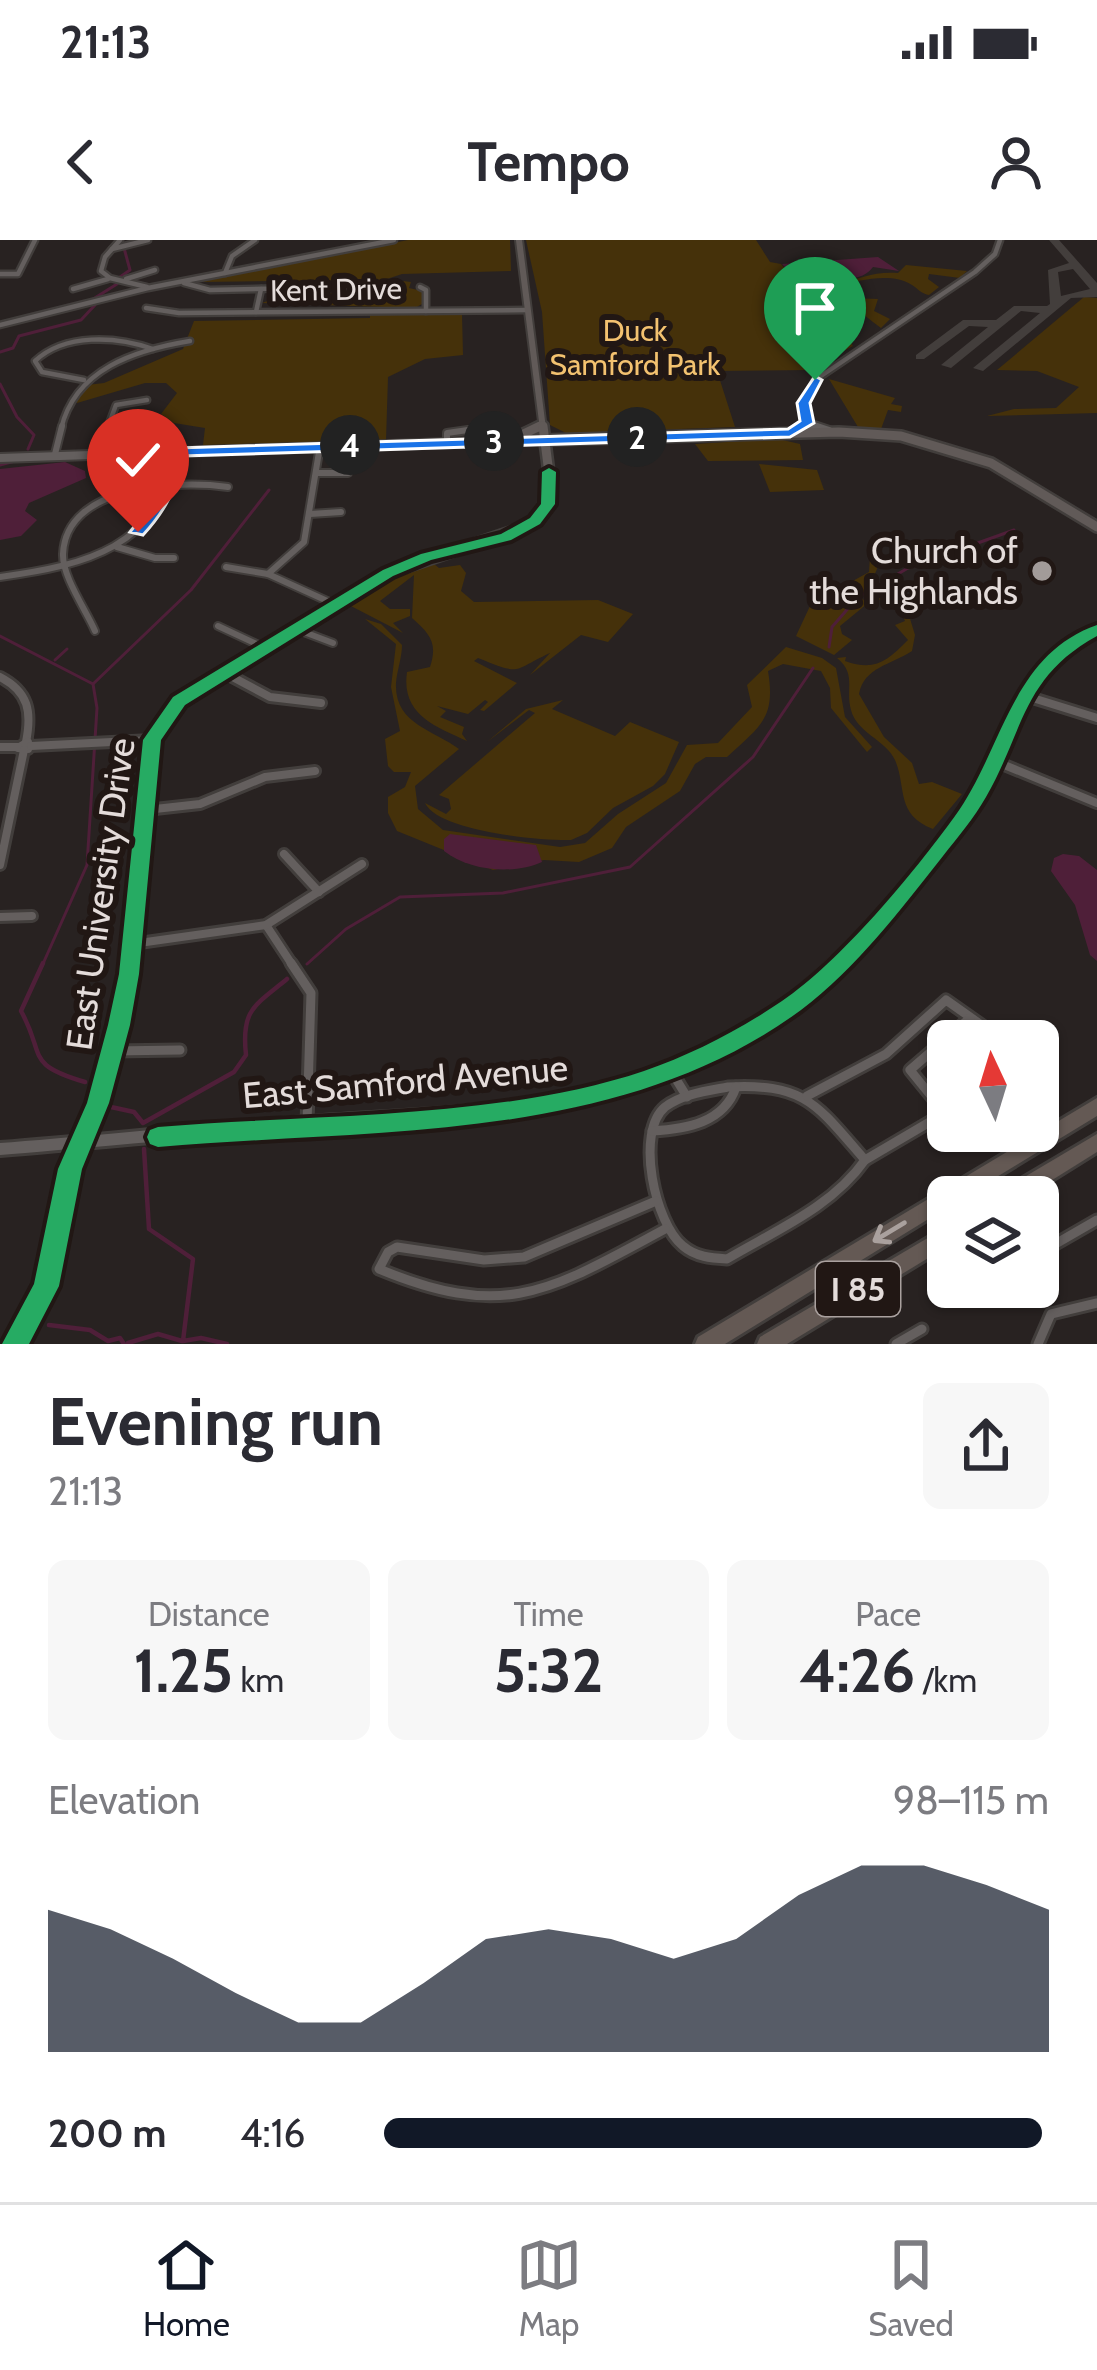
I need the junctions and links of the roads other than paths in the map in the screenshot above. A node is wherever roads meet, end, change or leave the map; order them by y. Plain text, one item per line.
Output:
1 (35, 240) edge
2 (120, 240) edge
3 (148, 240) edge
4 (255, 240) edge
5 (394, 240) edge
6 (519, 240) edge
7 (1000, 240) edge
8 (110, 249) junction
9 (155, 270) dead end
10 (225, 272) junction
11 (0, 274) edge
12 (110, 278) junction
13 (125, 280) junction
14 (183, 281) junction
15 (349, 287) dead end
16 (420, 287) dead end
17 (148, 288) junction
18 (73, 289) dead end
19 (261, 289) junction
20 (146, 308) dead end
21 (527, 310) junction
22 (426, 311) junction
23 (256, 312) junction
24 (0, 325) edge
25 (190, 341) dead end
26 (155, 350) junction
27 (85, 381) junction
28 (148, 400) dead end
29 (542, 424) junction
30 (138, 428) dead end
31 (809, 428) junction
32 (106, 430) junction
33 (468, 430) dead end
34 (577, 439) junction
35 (511, 440) junction
36 (544, 440) junction
37 (447, 442) junction
38 (320, 446) junction
39 (176, 450) junction
40 (98, 453) junction
41 (55, 454) junction
42 (546, 454) junction
43 (0, 456) edge
44 (348, 472) dead end
45 (316, 473) junction
46 (167, 485) junction
47 (228, 487) dead end
48 (341, 512) dead end
49 (310, 514) junction
50 (1097, 527) edge
51 (116, 546) junction
52 (174, 558) dead end
53 (226, 567) dead end
54 (65, 568) junction
55 (268, 574) junction
56 (0, 577) edge
57 (336, 605) junction
58 (218, 626) dead end
59 (296, 629) junction
60 (1097, 630) edge
61 (95, 632) dead end
62 (333, 643) dead end
63 (266, 647) junction
64 (223, 672) junction
65 (0, 676) edge
66 (1024, 695) junction
67 (321, 703) dead end
68 (1097, 718) edge
69 (152, 740) junction
70 (25, 746) junction
71 (0, 747) edge
72 (997, 762) junction
73 (315, 771) dead end
74 (11, 802) junction
75 (0, 803) edge
76 (1097, 803) edge
77 (144, 810) junction
78 (284, 854) dead end
79 (362, 864) dead end
80 (0, 865) edge
81 (320, 892) junction
82 (32, 916) dead end
83 (0, 917) edge
84 (266, 925) junction
85 (132, 944) junction
86 (970, 1018) junction
87 (973, 1020) edge
88 (180, 1050) dead end
89 (112, 1051) junction
90 (671, 1071) junction
91 (736, 1087) junction
92 (687, 1096) junction
93 (807, 1096) junction
94 (1097, 1106) edge
95 (307, 1124) junction
96 (652, 1131) junction
97 (1097, 1142) edge
98 (79, 1144) junction
99 (0, 1149) edge
100 (866, 1160) junction
101 (1042, 1176) edge
102 (656, 1201) junction
103 (1097, 1220) edge
104 (664, 1229) junction
105 (1059, 1242) edge
106 (927, 1247) edge
107 (1097, 1303) edge
108 (922, 1329) dead end
109 (14, 1344) edge
110 (706, 1344) edge
111 (768, 1344) edge
112 (896, 1344) edge
113 (1037, 1344) edge

1 - 11 street
2 - 8 street
3 - 8 street
4 - 10 street
5 - 10 street
6 - 21 main road, East University Drive
7 - 31 street
8 - 12 street
9 - 13 street
10 - 14 street
12 - 13 street
12 - 18 street
13 - 17 street
14 - 17 street
14 - 19 street
15 - 19 street
16 - 22 street
17 - 24 street
19 - 23 street
20 - 23 street, Kent Drive
21 - 22 street, Kent Drive
21 - 29 main road, East University Drive
22 - 23 street, Kent Drive
25 - 26 street
26 - 27 street
26 - 27 street
27 - 41 street
28 - 32 street
29 - 34 main road
29 - 35 main road
29 - 36 main road, East University Drive
30 - 32 street
31 - 34 main road
31 - 50 main road
32 - 40 street
33 - 37 street
34 - 36 main road
34 - 42 main road
35 - 36 street
35 - 37 street
35 - 42 street
36 - 42 main road, East University Drive
37 - 38 street
38 - 39 street
38 - 45 street
39 - 40 street
39 - 46 street
40 - 41 street
41 - 43 street
42 - 57 main road, East University Drive
44 - 45 street
45 - 49 street
46 - 47 street
46 - 51 street
46 - 54 street
48 - 49 street
49 - 55 street
51 - 52 street
51 - 54 street
53 - 55 street
54 - 56 street
54 - 61 street
55 - 57 street
57 - 59 main road, East University Drive
58 - 63 street
59 - 62 street
59 - 63 main road, East University Drive
60 - 66 street, East Samford Avenue
63 - 64 main road, East University Drive
64 - 67 street
64 - 69 main road, East University Drive
65 - 70 street
66 - 68 street
66 - 72 street, East Samford Avenue
69 - 70 street
69 - 77 main road, East University Drive
70 - 71 street
70 - 74 street
72 - 76 street
72 - 90 street, East Samford Avenue
73 - 77 street
74 - 75 street
74 - 80 street
77 - 85 main road, East University Drive
78 - 81 street
79 - 81 street
81 - 84 street
82 - 83 street
84 - 85 street
84 - 95 street
85 - 89 main road, East University Drive
86 - 87 street
86 - 93 street
86 - 100 street
88 - 89 street
89 - 98 main road, East University Drive
90 - 92 street
90 - 95 street, East Samford Avenue
91 - 92 street
91 - 93 street
91 - 96 street
92 - 96 street
93 - 100 street
94 -> 110 highway, I 85
95 - 98 street, East Samford Avenue
96 - 102 street
97 - 101 highway
98 - 99 street, East Samford Avenue
98 - 109 main road, East University Drive
100 - 104 street
102 - 104 street
102 - 104 street
103 - 105 street
106 - 111 highway, I 85
107 - 113 street
108 - 112 street

